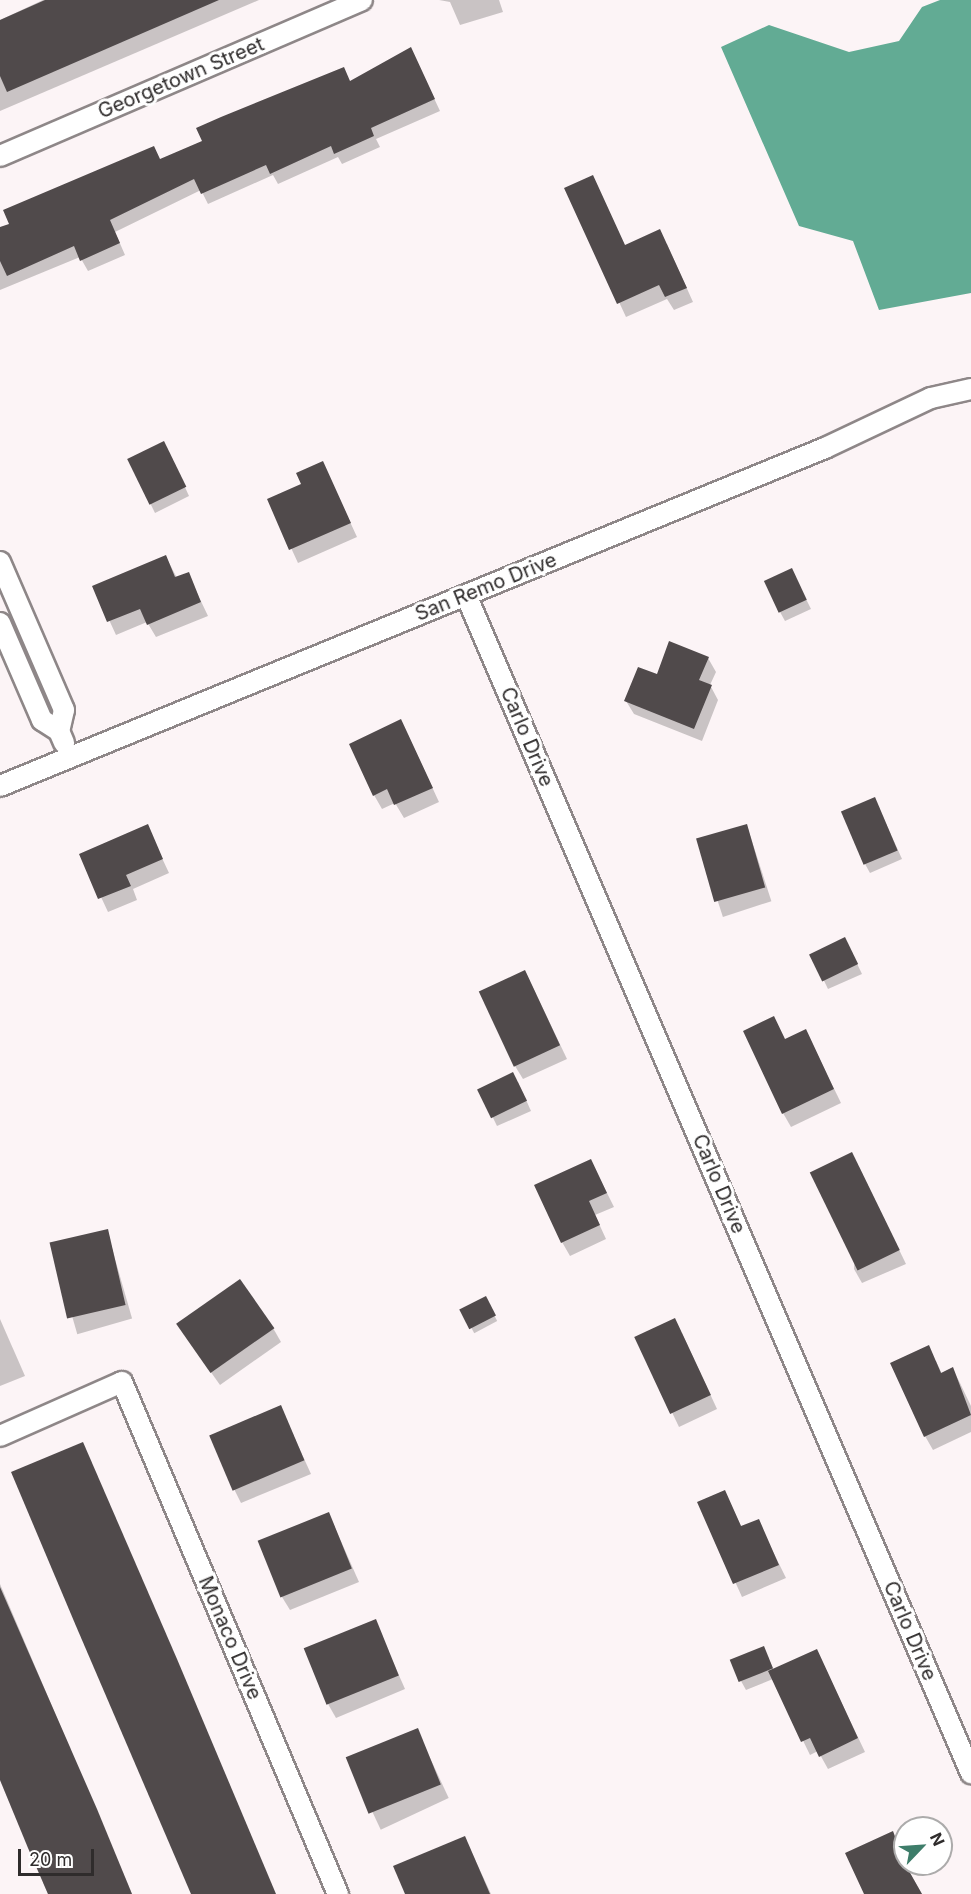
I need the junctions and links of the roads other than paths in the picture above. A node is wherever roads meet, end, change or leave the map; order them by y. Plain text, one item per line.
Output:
1 (362, 0) edge
2 (0, 156) edge
3 (971, 389) edge
4 (0, 562) edge
5 (466, 595) junction
6 (0, 623) edge
7 (59, 731) junction
8 (70, 757) junction
9 (0, 786) edge
10 (0, 1436) edge
11 (971, 1773) edge
12 (338, 1894) edge

1 - 2 street, Georgetown Street
3 - 5 street, San Remo Drive
4 - 7 street
5 - 8 street, San Remo Drive
5 - 11 street, Carlo Drive
6 - 7 street
7 - 8 street
8 - 9 street, San Remo Drive
10 - 12 street, Monaco Drive

